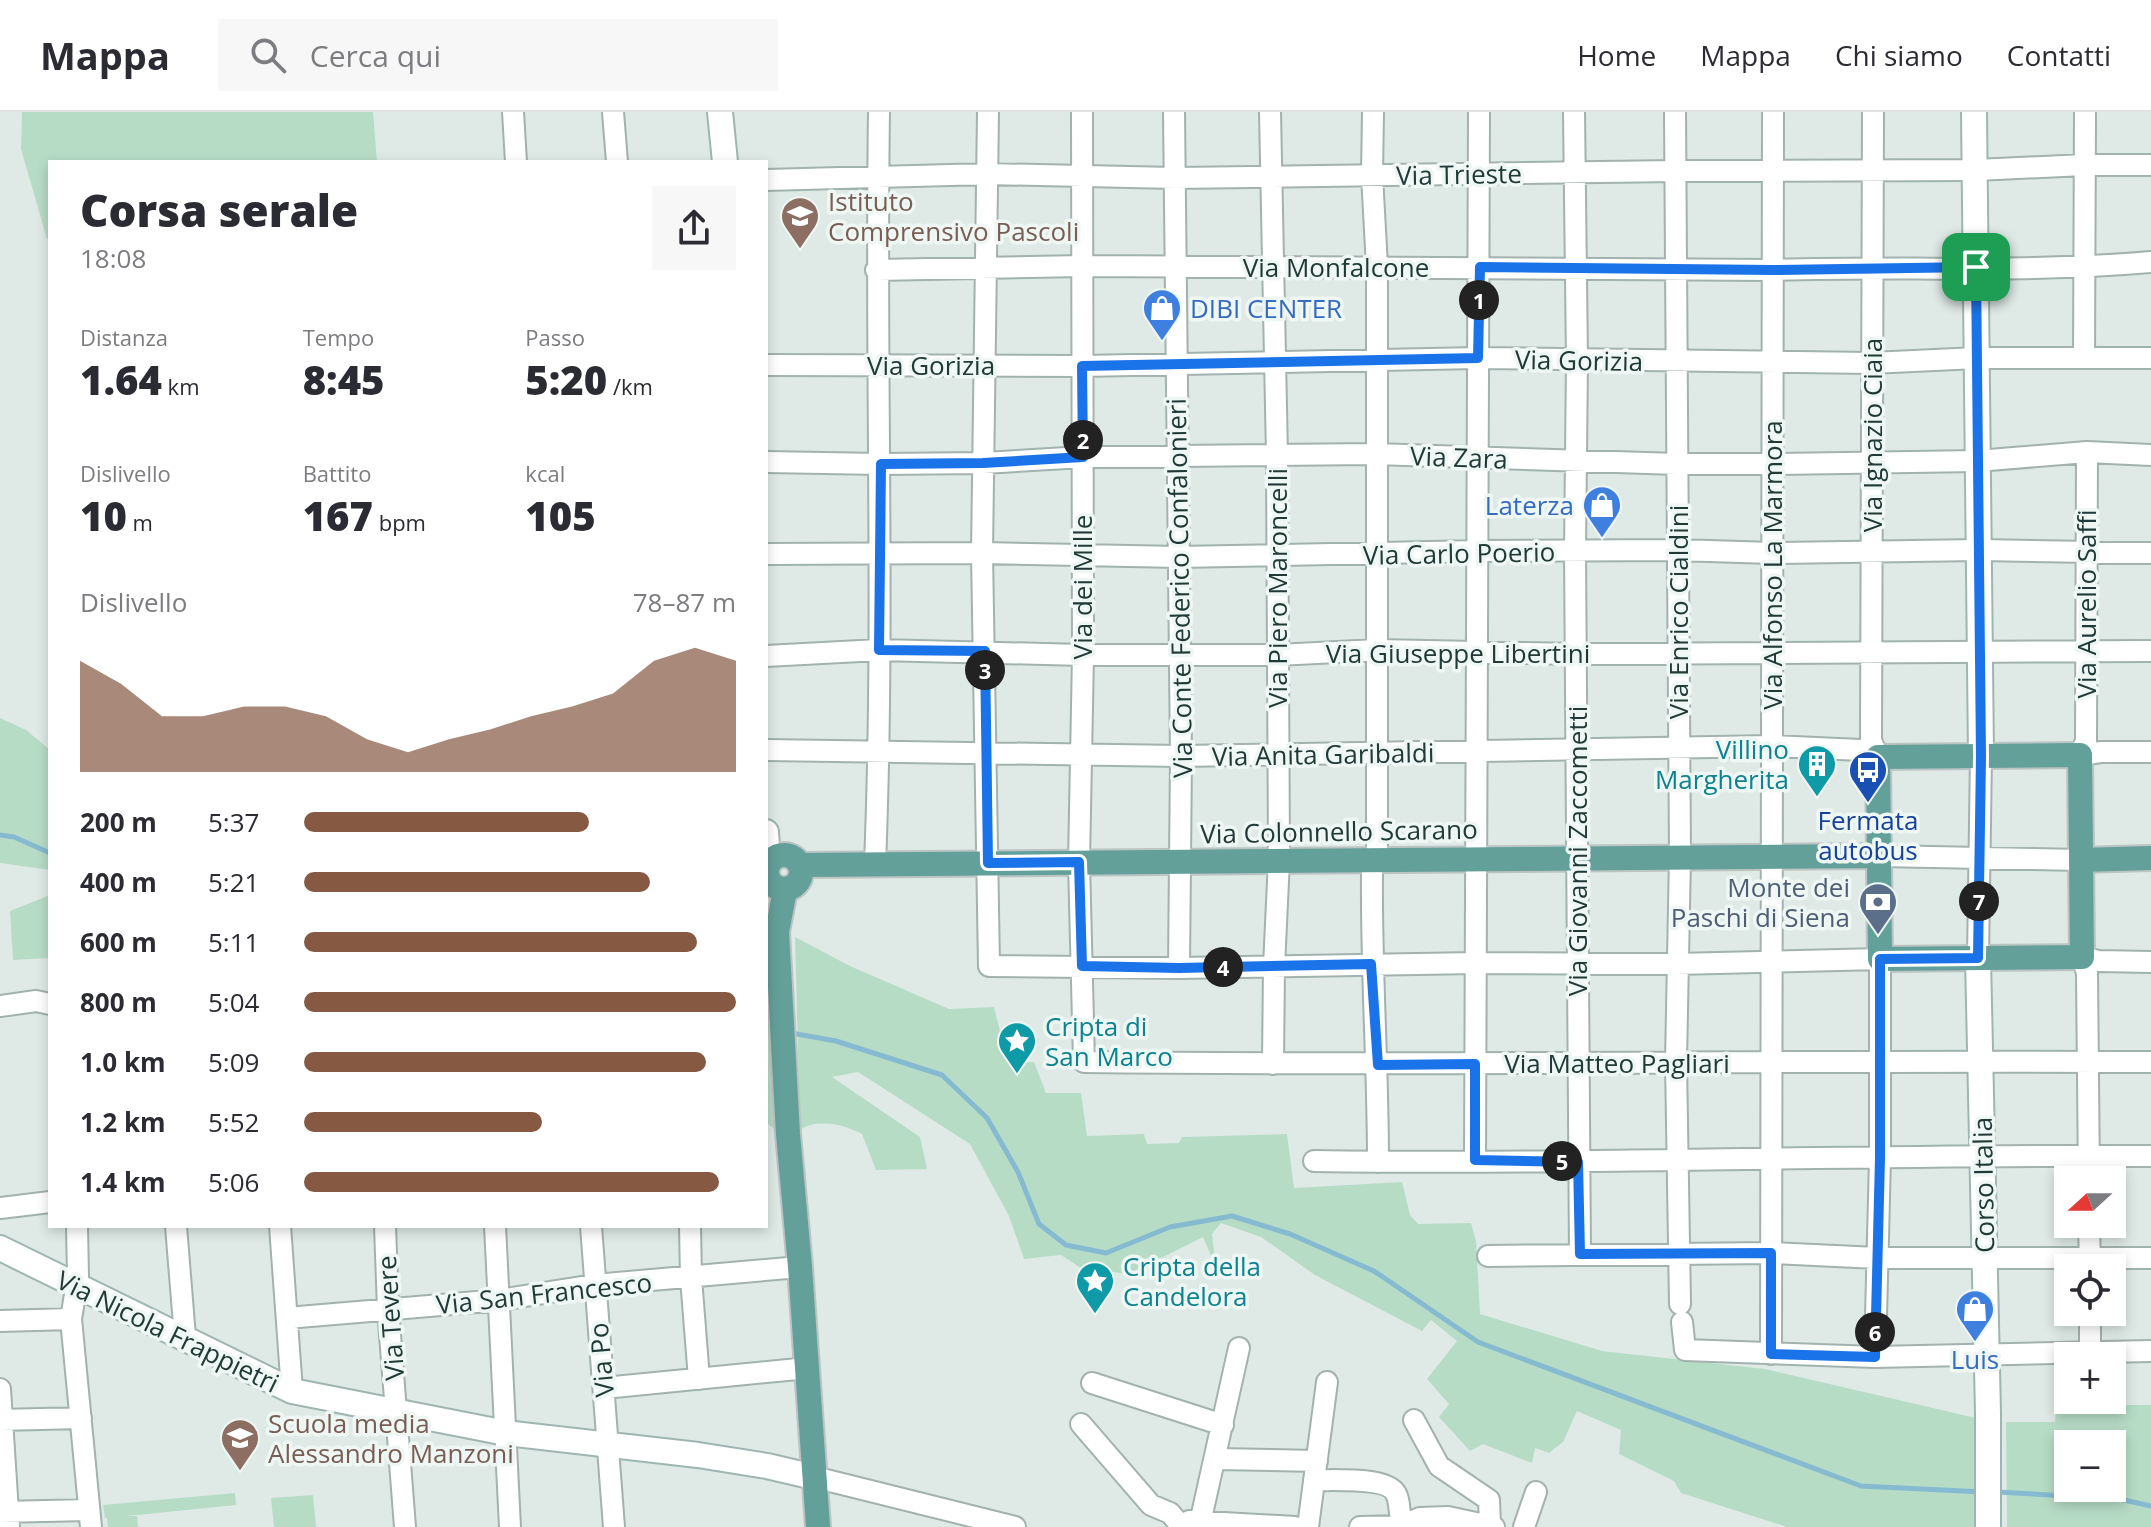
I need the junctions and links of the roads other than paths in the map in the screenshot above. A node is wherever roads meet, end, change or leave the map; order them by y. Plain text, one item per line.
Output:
1 (513, 112) edge
2 (613, 112) edge
3 (720, 112) edge
4 (879, 112) edge
5 (988, 112) edge
6 (1082, 112) edge
7 (1174, 112) edge
8 (1270, 112) edge
9 (1373, 112) edge
10 (1479, 112) edge
11 (1574, 112) edge
12 (1675, 112) edge
13 (1773, 112) edge
14 (1873, 112) edge
15 (1974, 112) edge
16 (2085, 112) edge
17 (516, 160) edge
18 (617, 160) edge
19 (725, 160) edge
20 (2084, 165) junction
21 (2151, 165) edge
22 (1870, 170) junction
23 (1976, 170) junction
24 (1676, 171) junction
25 (1773, 171) junction
26 (1574, 172) junction
27 (987, 174) junction
28 (1478, 174) junction
29 (1082, 175) junction
30 (1372, 175) junction
31 (878, 177) junction
32 (1271, 177) junction
33 (1175, 178) junction
34 (768, 180) edge
35 (2151, 262) edge
36 (1082, 266) junction
37 (986, 267) junction
38 (1175, 267) junction
39 (1273, 267) junction
40 (1377, 267) junction
41 (1480, 267) junction
42 (1676, 267) junction
43 (1872, 267) junction
44 (1976, 267) junction
45 (2084, 268) junction
46 (1577, 269) junction
47 (876, 270) junction
48 (1773, 270) junction
49 (1478, 358) junction
50 (1977, 358) junction
51 (2084, 358) junction
52 (2151, 358) edge
53 (1376, 359) junction
54 (1577, 361) junction
55 (1273, 362) junction
56 (1677, 362) junction
57 (1773, 362) junction
58 (1176, 363) junction
59 (1871, 363) junction
60 (879, 364) junction
61 (768, 365) edge
62 (986, 366) junction
63 (1082, 366) junction
64 (2087, 452) junction
65 (1375, 454) junction
66 (2151, 455) edge
67 (1277, 456) junction
68 (1083, 457) junction
69 (1179, 457) junction
70 (1479, 458) junction
71 (1575, 460) junction
72 (1872, 461) junction
73 (1977, 461) junction
74 (768, 462) edge
75 (983, 463) junction
76 (881, 464) junction
77 (1677, 464) junction
78 (1773, 464) junction
79 (1677, 550) junction
80 (1979, 550) junction
81 (1478, 551) junction
82 (1575, 551) junction
83 (1872, 552) junction
84 (879, 553) junction
85 (982, 553) junction
86 (1772, 553) junction
87 (2086, 553) junction
88 (2151, 553) edge
89 (768, 554) edge
90 (1375, 554) junction
91 (1277, 555) junction
92 (1083, 556) junction
93 (1179, 557) junction
94 (879, 650) junction
95 (1377, 650) junction
96 (985, 651) junction
97 (2151, 651) edge
98 (1678, 652) junction
99 (1772, 652) junction
100 (1179, 653) junction
101 (1477, 653) junction
102 (1871, 653) junction
103 (1980, 653) junction
104 (2087, 653) junction
105 (1576, 654) junction
106 (1083, 655) junction
107 (1277, 655) junction
108 (768, 656) edge
109 (1678, 746) junction
110 (1772, 746) junction
111 (768, 750) edge
112 (880, 751) junction
113 (1477, 751) junction
114 (1577, 751) junction
115 (1378, 752) junction
116 (2151, 752) edge
117 (986, 753) junction
118 (1080, 754) junction
119 (1278, 754) junction
120 (2080, 755) junction
121 (1181, 756) junction
122 (1981, 756) junction
123 (1878, 757) junction
124 (1772, 855) junction
125 (1680, 856) junction
126 (1879, 856) junction
127 (1576, 857) junction
128 (1477, 858) junction
129 (1980, 858) junction
130 (2151, 858) edge
131 (1279, 860) junction
132 (2081, 860) junction
133 (1180, 861) junction
134 (1079, 862) junction
135 (988, 863) junction
136 (875, 864) junction
137 (768, 865) edge
138 (800, 865) junction
139 (1375, 866) junction
140 (768, 880) edge
141 (785, 890) junction
142 (772, 930) edge
143 (2082, 957) junction
144 (1978, 958) junction
145 (1880, 959) junction
146 (2151, 962) edge
147 (1476, 963) junction
148 (1577, 963) junction
149 (1772, 963) junction
150 (1371, 964) junction
151 (1676, 964) junction
152 (1082, 966) junction
153 (1274, 966) junction
154 (1179, 968) junction
155 (48, 1004) edge
156 (0, 1006) edge
157 (1878, 1061) junction
158 (1980, 1061) junction
159 (1084, 1062) joint
160 (1676, 1062) junction
161 (2088, 1062) junction
162 (2151, 1062) edge
163 (1577, 1063) junction
164 (1771, 1063) junction
165 (1273, 1064) junction
166 (1475, 1064) junction
167 (1378, 1065) junction
168 (2089, 1156) junction
169 (2151, 1156) edge
170 (1981, 1157) junction
171 (1771, 1158) junction
172 (1880, 1158) junction
173 (1677, 1159) junction
174 (1475, 1160) junction
175 (1314, 1161) dead end
176 (1378, 1162) junction
177 (1578, 1162) junction
178 (2089, 1166) edge
179 (48, 1202) edge
180 (0, 1208) edge
181 (77, 1228) edge
182 (176, 1228) edge
183 (280, 1228) edge
184 (385, 1228) edge
185 (495, 1228) edge
186 (591, 1228) edge
187 (690, 1228) edge
188 (0, 1248) edge
189 (1771, 1253) junction
190 (1580, 1254) junction
191 (1678, 1254) junction
192 (1488, 1256) dead end
193 (1877, 1258) junction
194 (2151, 1258) edge
195 (1985, 1259) junction
196 (2126, 1260) edge
197 (2054, 1262) edge
198 (800, 1267) junction
199 (691, 1278) junction
200 (594, 1285) junction
201 (76, 1286) junction
202 (500, 1300) junction
203 (388, 1309) junction
204 (287, 1318) junction
205 (71, 1319) junction
206 (0, 1321) edge
207 (185, 1337) junction
208 (1239, 1348) dead end
209 (2126, 1351) edge
210 (2151, 1351) edge
211 (2054, 1352) edge
212 (1985, 1353) junction
213 (1771, 1354) junction
214 (1875, 1357) junction
215 (808, 1368) junction
216 (699, 1379) junction
217 (1327, 1382) dead end
218 (1092, 1383) dead end
219 (604, 1388) junction
220 (0, 1389) edge
221 (292, 1391) junction
222 (396, 1411) junction
223 (81, 1418) junction
224 (1, 1420) edge
225 (1414, 1420) dead end
226 (1081, 1424) dead end
227 (1223, 1425) junction
228 (506, 1433) junction
229 (607, 1446) junction
230 (1216, 1459) junction
231 (1316, 1471) junction
232 (814, 1477) junction
233 (1536, 1492) dead end
234 (6, 1517) edge
235 (90, 1519) edge
236 (1200, 1523) junction
237 (1172, 1524) edge
238 (1403, 1526) edge
239 (1492, 1526) edge
240 (405, 1527) edge
241 (510, 1527) edge
242 (614, 1527) edge
243 (818, 1527) edge
244 (1015, 1527) edge
245 (1295, 1527) edge
246 (1308, 1527) edge
247 (1360, 1527) edge
248 (1524, 1527) edge
249 (1988, 1527) edge

1 - 17 street
2 - 18 street
3 - 19 street
4 - 31 street
5 - 27 street
6 - 29 street, Via dei Mille
7 - 33 street, Via Conte Federico Confalonieri
8 - 32 street, Via Piero Maroncelli
9 - 30 street
10 - 28 street
11 - 26 street, Via Giovanni Zaccometti
12 - 24 street, Via Enrico Cialdini
13 - 25 street, Via Alfonso La Marmora
14 - 22 street, Via Ignazio Ciaia
15 - 23 street
16 - 20 street
20 - 21 street, Via Trieste
20 - 23 street, Via Trieste
20 - 45 street
22 - 23 street, Via Trieste
22 - 25 street, Via Trieste
22 - 43 street, Via Ignazio Ciaia
23 - 44 street
24 - 25 street, Via Trieste
24 - 26 street, Via Trieste
24 - 42 street, Via Enrico Cialdini
25 - 48 street, Via Alfonso La Marmora
26 - 28 street, Via Trieste
26 - 46 street, Via Giovanni Zaccometti
27 - 29 street, Via Trieste
27 - 31 street, Via Trieste
27 - 37 street
28 - 30 street, Via Trieste
28 - 41 street
29 - 33 street, Via Trieste
29 - 36 street, Via dei Mille
30 - 32 street, Via Trieste
30 - 40 street
31 - 34 street, Via Trieste
31 - 47 street
32 - 33 street, Via Trieste
32 - 39 street, Via Piero Maroncelli
33 - 38 street, Via Conte Federico Confalonieri
35 - 45 street, Via Monfalcone
36 - 37 street, Via Monfalcone
36 - 38 street, Via Monfalcone
36 - 63 street, Via dei Mille
37 - 47 street, Via Monfalcone
37 - 62 street
38 - 39 street, Via Monfalcone
38 - 58 street, Via Conte Federico Confalonieri
39 - 40 street, Via Monfalcone
39 - 55 street, Via Piero Maroncelli
40 - 41 street, Via Monfalcone
40 - 53 street
41 - 46 street, Via Monfalcone
41 - 49 street
42 - 46 street, Via Monfalcone
42 - 48 street, Via Monfalcone
42 - 56 street, Via Enrico Cialdini
43 - 44 street, Via Monfalcone
43 - 48 street, Via Monfalcone
43 - 59 street, Via Ignazio Ciaia
44 - 45 street, Via Monfalcone
44 - 50 street
45 - 51 street
46 - 54 street, Via Giovanni Zaccometti
47 - 60 street
48 - 57 street, Via Alfonso La Marmora
49 - 53 street, Via Gorizia
49 - 54 street, Via Gorizia
49 - 70 street
50 - 51 street, Via Gorizia
50 - 59 street, Via Gorizia
50 - 73 street
51 - 52 street, Via Gorizia
53 - 55 street, Via Gorizia
53 - 65 street
54 - 56 street, Via Gorizia
54 - 71 street, Via Giovanni Zaccometti
55 - 58 street, Via Gorizia
55 - 67 street, Via Piero Maroncelli
56 - 57 street, Via Gorizia
56 - 77 street, Via Enrico Cialdini
57 - 59 street, Via Gorizia
57 - 78 street, Via Alfonso La Marmora
58 - 63 street, Via Gorizia
58 - 69 street, Via Conte Federico Confalonieri
59 - 72 street, Via Ignazio Ciaia
60 - 61 street, Via Gorizia
60 - 62 street, Via Gorizia
60 - 76 street
62 - 63 street, Via Gorizia
62 - 75 street
63 - 68 street, Via dei Mille
64 - 66 street, Via Zara
64 - 73 street, Via Zara
64 - 87 street, Via Aurelio Saffi
65 - 67 street, Via Zara
65 - 70 street, Via Zara
65 - 90 street
67 - 69 street, Via Zara
67 - 91 street, Via Piero Maroncelli
68 - 69 street, Via Zara
68 - 75 street, Via Zara
68 - 92 street, Via dei Mille
69 - 93 street, Via Conte Federico Confalonieri
70 - 71 street, Via Zara
70 - 81 street
71 - 77 street, Via Zara
71 - 82 street, Via Giovanni Zaccometti
72 - 73 street, Via Zara
72 - 78 street, Via Zara
72 - 83 street, Via Ignazio Ciaia
73 - 80 street
74 - 76 street, Via Zara
75 - 76 street, Via Zara
75 - 85 street
76 - 84 street
77 - 78 street, Via Zara
77 - 79 street, Via Enrico Cialdini
78 - 86 street, Via Alfonso La Marmora
79 - 82 street, Via Carlo Poerio
79 - 86 street, Via Carlo Poerio
79 - 98 street, Via Enrico Cialdini
80 - 83 street, Via Carlo Poerio
80 - 87 street, Via Carlo Poerio
80 - 103 street
81 - 82 street, Via Carlo Poerio
81 - 90 street, Via Carlo Poerio
81 - 101 street
82 - 105 street, Via Giovanni Zaccometti
83 - 86 street, Via Carlo Poerio
83 - 102 street, Via Ignazio Ciaia
84 - 85 street, Via Carlo Poerio
84 - 89 street, Via Carlo Poerio
84 - 94 street
85 - 92 street, Via Carlo Poerio
85 - 96 street
86 - 99 street, Via Alfonso La Marmora
87 - 88 street, Via Carlo Poerio
87 - 104 street, Via Aurelio Saffi
90 - 91 street, Via Carlo Poerio
90 - 95 street
91 - 93 street, Via Carlo Poerio
91 - 107 street, Via Piero Maroncelli
92 - 93 street, Via Carlo Poerio
92 - 106 street, Via dei Mille
93 - 100 street, Via Conte Federico Confalonieri
94 - 96 street, Via Giuseppe Libertini
94 - 108 street, Via Giuseppe Libertini
94 - 112 street
95 - 101 street, Via Giuseppe Libertini
95 - 107 street, Via Giuseppe Libertini
95 - 115 street
96 - 106 street, Via Giuseppe Libertini
96 - 117 street
97 - 104 street, Via Giuseppe Libertini
98 - 99 street, Via Giuseppe Libertini
98 - 105 street, Via Giuseppe Libertini
98 - 109 street, Via Enrico Cialdini
99 - 102 street, Via Giuseppe Libertini
99 - 110 street, Via Alfonso La Marmora
100 - 106 street, Via Giuseppe Libertini
100 - 107 street, Via Giuseppe Libertini
100 - 121 street, Via Conte Federico Confalonieri
101 - 105 street, Via Giuseppe Libertini
101 - 113 street
102 - 103 street, Via Giuseppe Libertini
102 - 123 street, Via Ignazio Ciaia
103 - 104 street, Via Giuseppe Libertini
103 - 122 street
104 - 120 street, Via Aurelio Saffi
105 - 114 street, Via Giovanni Zaccometti
106 - 118 street, Via dei Mille
107 - 119 street, Via Piero Maroncelli
109 - 110 street, Via Anita Garibaldi
109 - 114 street, Via Anita Garibaldi
109 - 125 street, Via Enrico Cialdini
110 - 123 street, Via Anita Garibaldi
110 - 124 street, Via Alfonso La Marmora
111 - 112 street, Via Anita Garibaldi
112 - 117 street, Via Anita Garibaldi
112 - 136 street
113 - 114 street, Via Anita Garibaldi
113 - 115 street, Via Anita Garibaldi
113 - 128 street
114 - 127 street, Via Giovanni Zaccometti
115 - 119 street, Via Anita Garibaldi
115 - 139 street
116 - 120 street
117 - 118 street, Via Anita Garibaldi
117 - 135 street
118 - 121 street, Via Anita Garibaldi
118 - 134 street, Via dei Mille
119 - 121 street, Via Anita Garibaldi
119 - 131 street, Via Piero Maroncelli
120 - 122 main road
120 - 132 main road
121 - 133 street, Via Conte Federico Confalonieri
122 - 123 main road
122 - 129 street
123 - 126 main road
124 - 125 main road, Via Colonnello Scarano
124 - 126 main road, Via Colonnello Scarano
124 - 149 street, Via Alfonso La Marmora
125 - 127 main road, Via Colonnello Scarano
125 - 151 street, Via Enrico Cialdini
126 - 129 street
126 - 145 main road
127 - 128 main road, Via Colonnello Scarano
127 - 148 street, Via Giovanni Zaccometti
128 - 139 main road, Via Colonnello Scarano
128 - 147 street
129 - 132 street
129 - 144 street
130 - 132 main road
131 - 133 main road, Via Colonnello Scarano
131 - 139 main road, Via Colonnello Scarano
131 - 153 street, Via Piero Maroncelli
132 - 143 main road
133 - 134 main road, Via Colonnello Scarano
133 - 154 street, Via Conte Federico Confalonieri
134 - 135 main road, Via Colonnello Scarano
134 - 152 street, Via dei Mille
135 - 136 main road, Via Colonnello Scarano
135 - 152 street
136 - 138 main road, Via Colonnello Scarano
137 - 138 main road
138 - 141 main road
139 - 150 street
140 - 141 main road
141 - 142 main road
142 - 198 main road
143 - 144 main road
143 - 146 street
143 - 161 street
144 - 145 main road
144 - 158 street, Corso Italia
145 - 149 street
145 - 157 street
147 - 148 street
147 - 150 street
147 - 166 street
148 - 151 street
148 - 163 street, Via Giovanni Zaccometti
149 - 151 street
149 - 164 street, Via Alfonso La Marmora
150 - 153 street
150 - 167 street
151 - 160 street, Via Enrico Cialdini
152 - 154 street
152 - 159 street, Via dei Mille
153 - 154 street
153 - 165 street, Via Piero Maroncelli
155 - 156 street
157 - 158 street, Via Matteo Pagliari
157 - 164 street, Via Matteo Pagliari
157 - 172 street
158 - 161 street, Via Matteo Pagliari
158 - 170 street, Corso Italia
159 - 165 street, Via Matteo Pagliari
160 - 163 street, Via Matteo Pagliari
160 - 164 street, Via Matteo Pagliari
160 - 173 street, Via Enrico Cialdini
161 - 162 street, Via Matteo Pagliari
161 - 168 street
163 - 166 street, Via Matteo Pagliari
163 - 177 street, Via Giovanni Zaccometti
164 - 171 street, Via Alfonso La Marmora
165 - 167 street, Via Matteo Pagliari
166 - 167 street, Via Matteo Pagliari
166 - 174 street
167 - 176 street
168 - 169 street
168 - 170 street
168 - 178 street
170 - 172 street
170 - 195 street, Corso Italia
171 - 172 street
171 - 173 street
171 - 189 street, Via Alfonso La Marmora
172 - 193 street
173 - 177 street
173 - 191 street, Via Enrico Cialdini
174 - 176 street
174 - 177 street
175 - 176 street
177 - 190 street, Via Giovanni Zaccometti
179 - 180 street
181 - 201 street
182 - 207 street
183 - 204 street
184 - 203 street, Via Tevere
185 - 202 street
186 - 200 street, Via Po
187 - 199 street
188 - 201 street, Via Nicola Frappietri
189 - 191 street
189 - 193 street
189 - 213 street, Via Alfonso La Marmora
190 - 191 street
190 - 192 street
191 - 213 street, Via Enrico Cialdini
193 - 195 street
193 - 214 street
194 - 196 street
195 - 197 street
195 - 212 street, Corso Italia
198 - 199 street, Via San Francesco
198 - 215 main road
199 - 200 street, Via San Francesco
199 - 216 street
200 - 202 street, Via San Francesco
200 - 219 street, Via Po
201 - 205 street
201 - 207 street, Via Nicola Frappietri
202 - 203 street, Via San Francesco
202 - 228 street
203 - 204 street, Via San Francesco
203 - 222 street, Via Tevere
204 - 221 street
205 - 206 street
205 - 223 street
207 - 221 street, Via Nicola Frappietri
208 - 227 street
209 - 210 street
211 - 212 street
212 - 214 street
212 - 249 street, Corso Italia
213 - 214 street
215 - 216 street
215 - 232 main road
216 - 219 street
217 - 231 street
218 - 227 street
219 - 229 street, Via Po
220 - 224 street
221 - 222 street, Via Nicola Frappietri
222 - 228 street, Via Nicola Frappietri
222 - 240 street, Via Tevere
223 - 224 street
223 - 235 street
224 - 234 street
225 - 239 street
226 - 237 street
227 - 230 street
228 - 229 street, Via Nicola Frappietri
228 - 241 street
229 - 232 street, Via Nicola Frappietri
229 - 242 street, Via Po
230 - 231 street
230 - 236 street
231 - 238 street
231 - 246 street
232 - 243 main road
232 - 244 street
233 - 248 street
234 - 235 street
236 - 237 street
236 - 245 street
238 - 239 street
238 - 247 street

